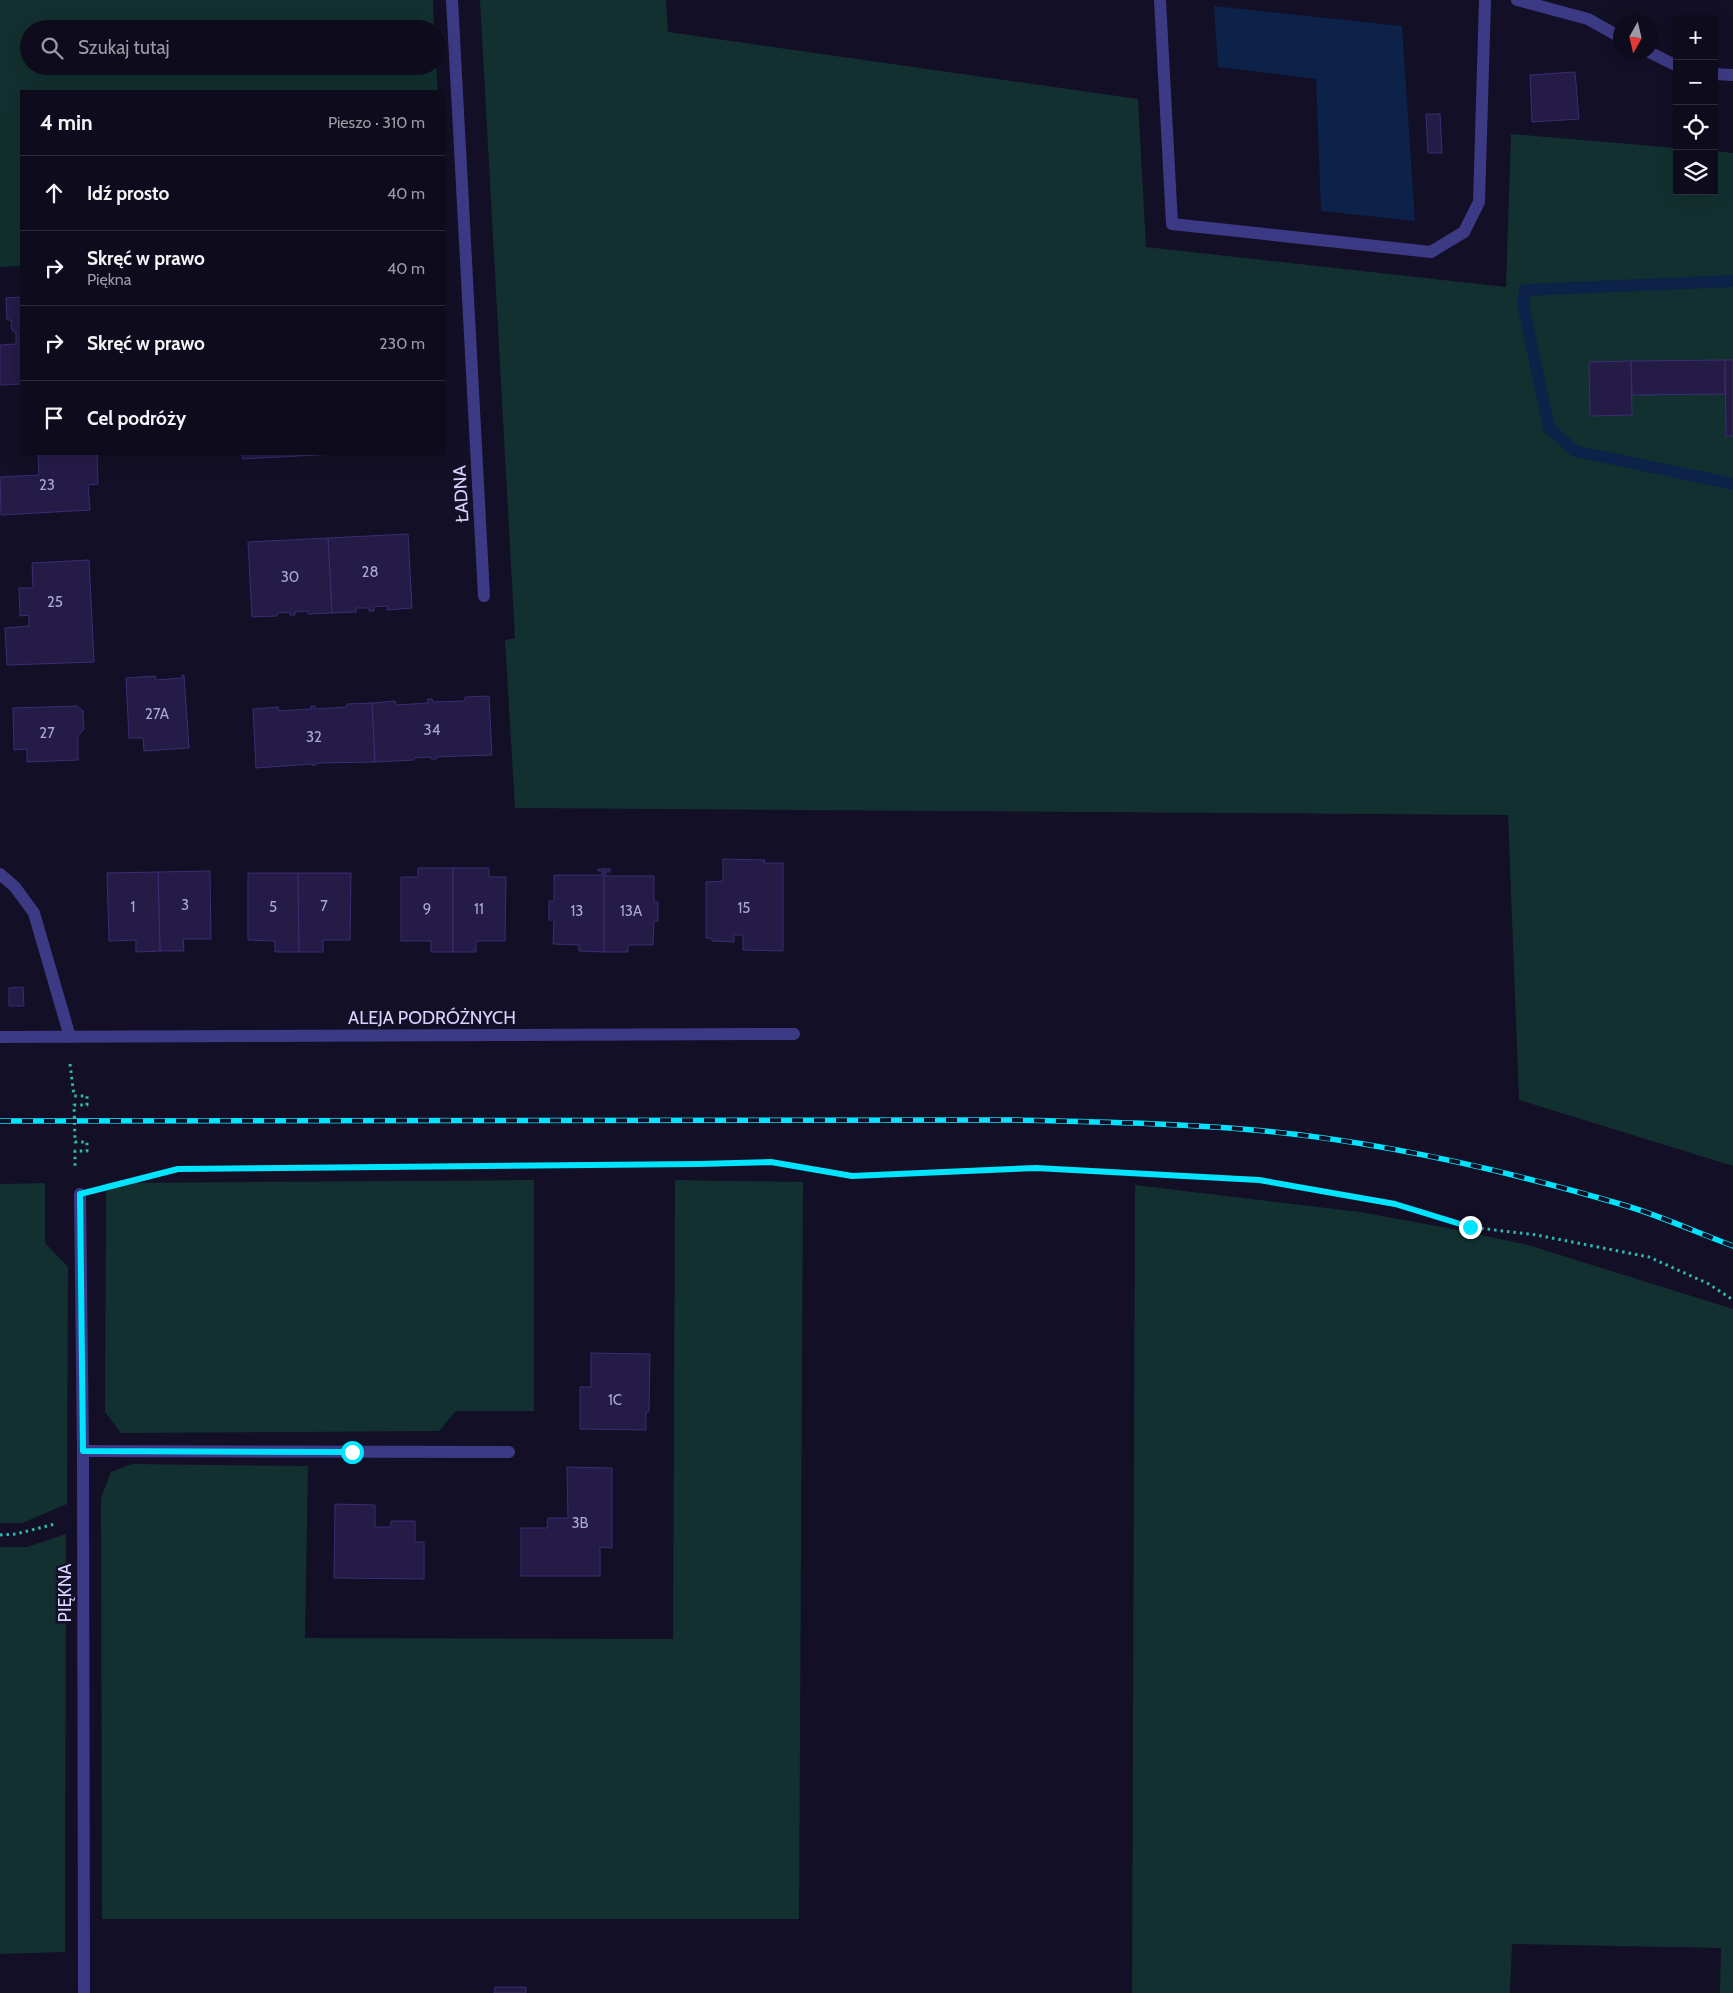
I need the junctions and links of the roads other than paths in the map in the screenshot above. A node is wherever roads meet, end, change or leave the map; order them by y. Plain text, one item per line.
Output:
1 (452, 0) edge
2 (1160, 0) edge
3 (1485, 0) edge
4 (1517, 0) edge
5 (1613, 33) edge
6 (1658, 56) edge
7 (1673, 64) edge
8 (1718, 74) edge
9 (1733, 75) edge
10 (484, 596) dead end
11 (0, 874) edge
12 (794, 1034) dead end
13 (0, 1037) edge
14 (70, 1037) junction
15 (80, 1194) road end
16 (83, 1451) junction
17 (509, 1452) dead end
18 (84, 1993) edge

1 - 10 street, ŁADNA
2 - 3 street
4 - 5 street
6 - 7 street
8 - 9 street
11 - 14 street
12 - 14 street, ALEJA PODRÓŻNYCH
13 - 14 street, ALEJA PODRÓŻNYCH
15 - 16 street, PIĘKNA
16 - 17 street
16 - 18 street, PIĘKNA

